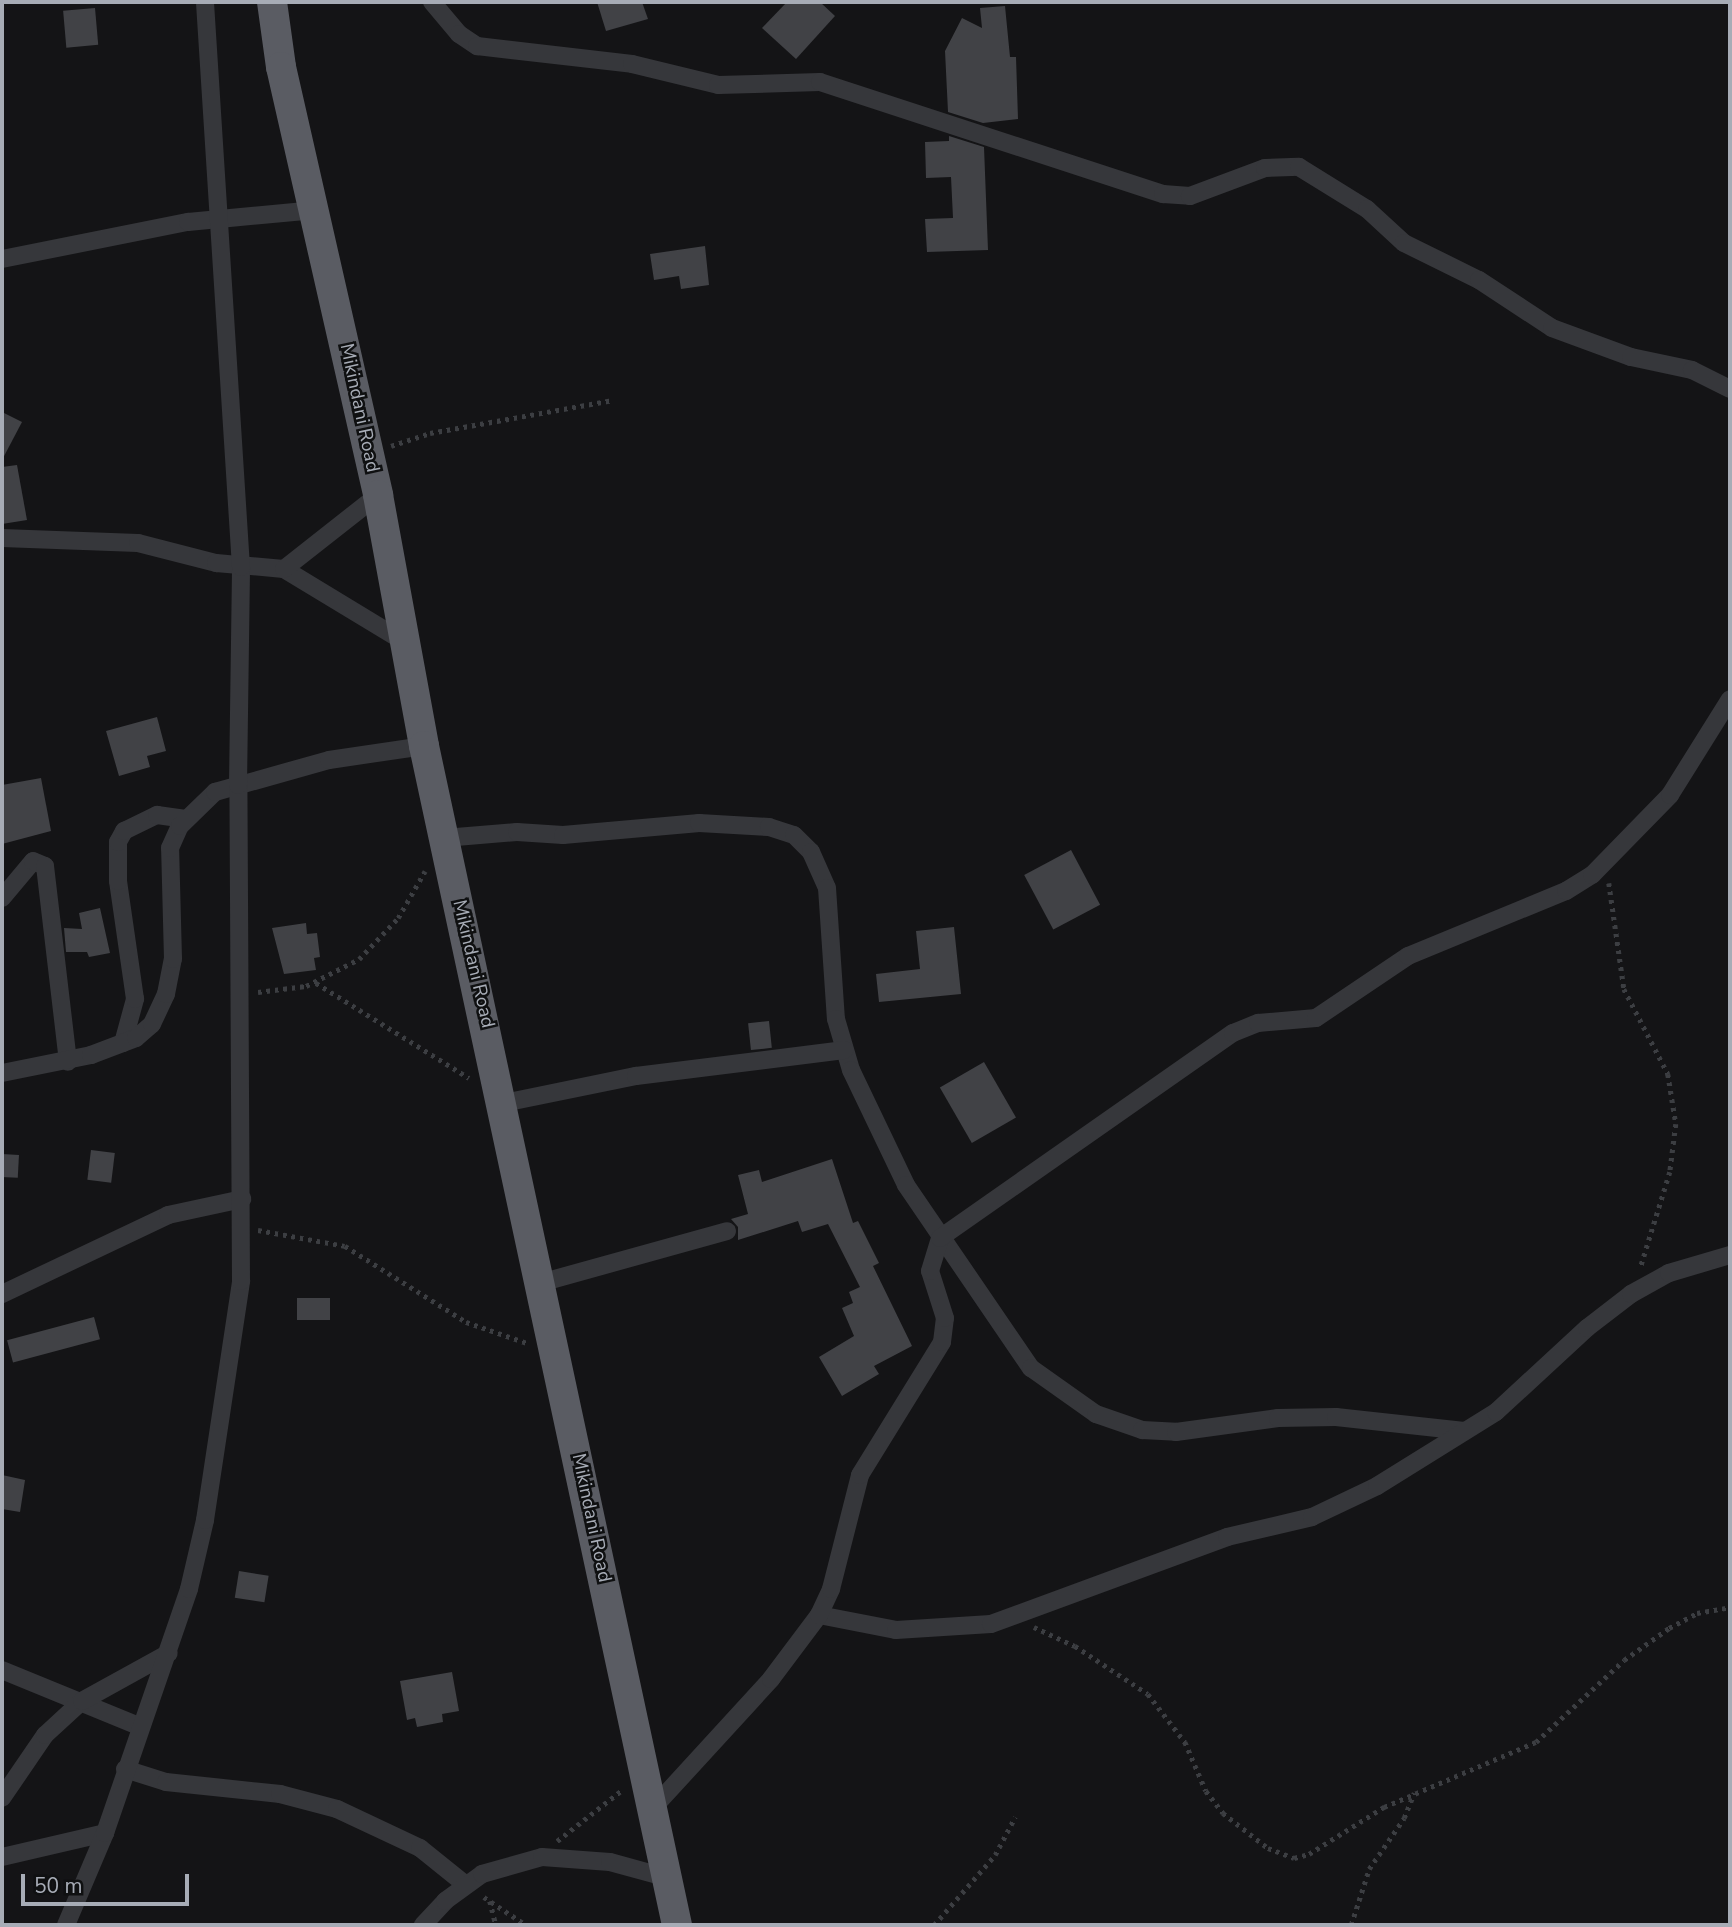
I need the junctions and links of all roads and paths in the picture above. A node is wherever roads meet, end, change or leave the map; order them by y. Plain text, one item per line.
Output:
1 (205, 2) edge
2 (272, 2) edge
3 (432, 2) edge
4 (315, 210) junction
5 (218, 219) junction
6 (2, 259) edge
7 (1730, 389) edge
8 (613, 400) dead end
9 (370, 456) junction
10 (378, 495) junction
11 (2, 538) edge
12 (241, 567) junction
13 (284, 569) junction
14 (406, 643) junction
15 (1730, 699) edge
16 (424, 746) junction
17 (237, 785) junction
18 (186, 819) junction
19 (444, 838) junction
20 (1607, 861) junction
21 (2, 898) edge
22 (316, 982) junction
23 (240, 993) junction
24 (123, 1042) junction
25 (844, 1050) junction
26 (68, 1062) junction
27 (2, 1073) edge
28 (471, 1080) dead end
29 (505, 1103) junction
30 (242, 1199) junction
31 (240, 1228) junction
32 (727, 1231) dead end
33 (940, 1238) junction
34 (1730, 1255) edge
35 (540, 1283) junction
36 (2, 1294) edge
37 (1631, 1294) junction
38 (555, 1350) junction
39 (1464, 1431) junction
40 (1730, 1607) edge
41 (819, 1615) junction
42 (1011, 1617) junction
43 (169, 1653) junction
44 (2, 1670) edge
45 (82, 1701) junction
46 (141, 1727) junction
47 (125, 1769) junction
48 (646, 1774) junction
49 (1414, 1793) junction
50 (2, 1798) edge
51 (653, 1808) junction
52 (1015, 1817) dead end
53 (105, 1833) junction
54 (2, 1857) edge
55 (542, 1857) junction
56 (668, 1878) junction
57 (466, 1885) junction
58 (489, 1900) junction
59 (66, 1925) edge
60 (424, 1925) edge
61 (496, 1925) edge
62 (526, 1925) edge
63 (677, 1925) edge
64 (934, 1925) edge
65 (1350, 1925) edge

1 - 5 street
2 - 4 highway, Mikindani Road
3 - 7 street
4 - 5 street
4 - 9 highway, Mikindani Road
5 - 6 street
5 - 12 street
8 - 9 path
9 - 10 highway, Mikindani Road
10 - 13 street
10 - 14 highway, Mikindani Road
11 - 12 street
12 - 13 street
12 - 17 street
13 - 14 street
14 - 16 highway, Mikindani Road
15 - 20 street
16 - 17 street
16 - 19 highway, Mikindani Road
17 - 18 street
17 - 23 street
18 - 24 street
18 - 24 street
19 - 22 path
19 - 25 street
19 - 29 highway, Mikindani Road
20 - 33 street
20 - 37 path
21 - 26 street
22 - 23 path
22 - 28 path
23 - 30 street
24 - 26 street
25 - 29 street
25 - 33 street
26 - 27 street
29 - 35 highway, Mikindani Road
30 - 31 street
30 - 36 street
31 - 38 path
31 - 43 street
32 - 35 street
33 - 39 street
33 - 41 street
34 - 37 street
35 - 38 highway, Mikindani Road
37 - 39 street
38 - 48 highway, Mikindani Road
39 - 42 street
40 - 49 path
41 - 42 street
41 - 51 street
42 - 49 path
43 - 45 street
43 - 46 street
44 - 45 street
45 - 46 street
45 - 50 street
46 - 47 street
47 - 53 street
47 - 57 street
48 - 51 highway, Mikindani Road
48 - 55 path
49 - 65 path
51 - 56 highway, Mikindani Road
52 - 64 path
53 - 54 street
53 - 59 street
55 - 56 street
55 - 57 street
56 - 63 highway, Mikindani Road
57 - 58 path
57 - 60 street
58 - 61 path
58 - 62 path

